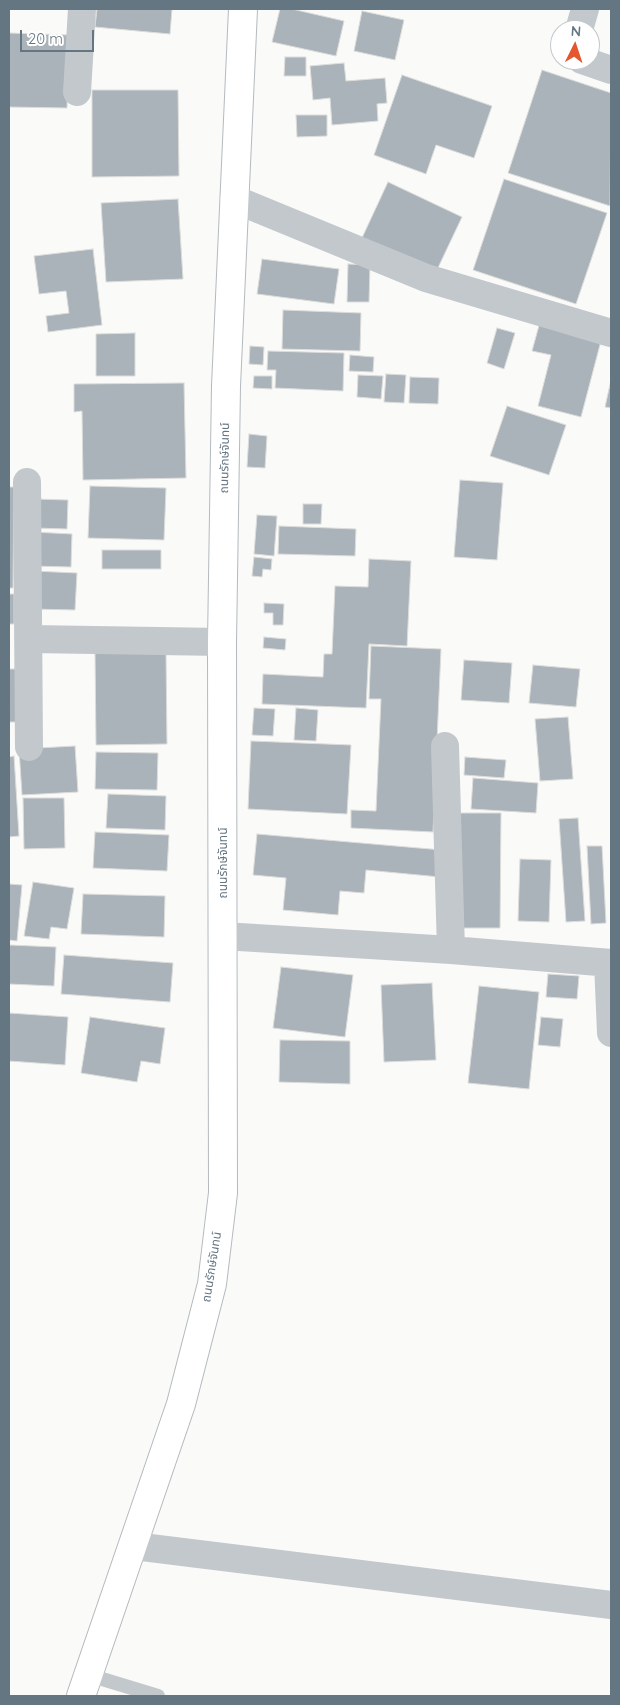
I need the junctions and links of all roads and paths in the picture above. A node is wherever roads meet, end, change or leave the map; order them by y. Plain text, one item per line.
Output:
1 (82, 9) edge
2 (243, 9) edge
3 (77, 92) dead end
4 (234, 199) junction
5 (611, 333) edge
6 (27, 482) dead end
7 (30, 639) junction
8 (222, 642) junction
9 (445, 746) dead end
10 (29, 747) dead end
11 (223, 936) junction
12 (451, 950) junction
13 (610, 963) edge
14 (611, 1033) edge
15 (134, 1546) junction
16 (611, 1605) edge
17 (85, 1686) edge
18 (158, 1696) edge

1 - 3 street
2 - 4 main road, ถนนรักษ์จันทน์
4 - 5 street
4 - 8 main road, ถนนรักษ์จันทน์
6 - 7 street
7 - 8 street
7 - 10 street
8 - 11 main road, ถนนรักษ์จันทน์
9 - 12 street
11 - 12 street
11 - 15 main road, ถนนรักษ์จันทน์
12 - 13 street
13 - 14 street
15 - 16 street
15 - 17 main road, ถนนรักษ์จันทน์
17 - 18 lane

